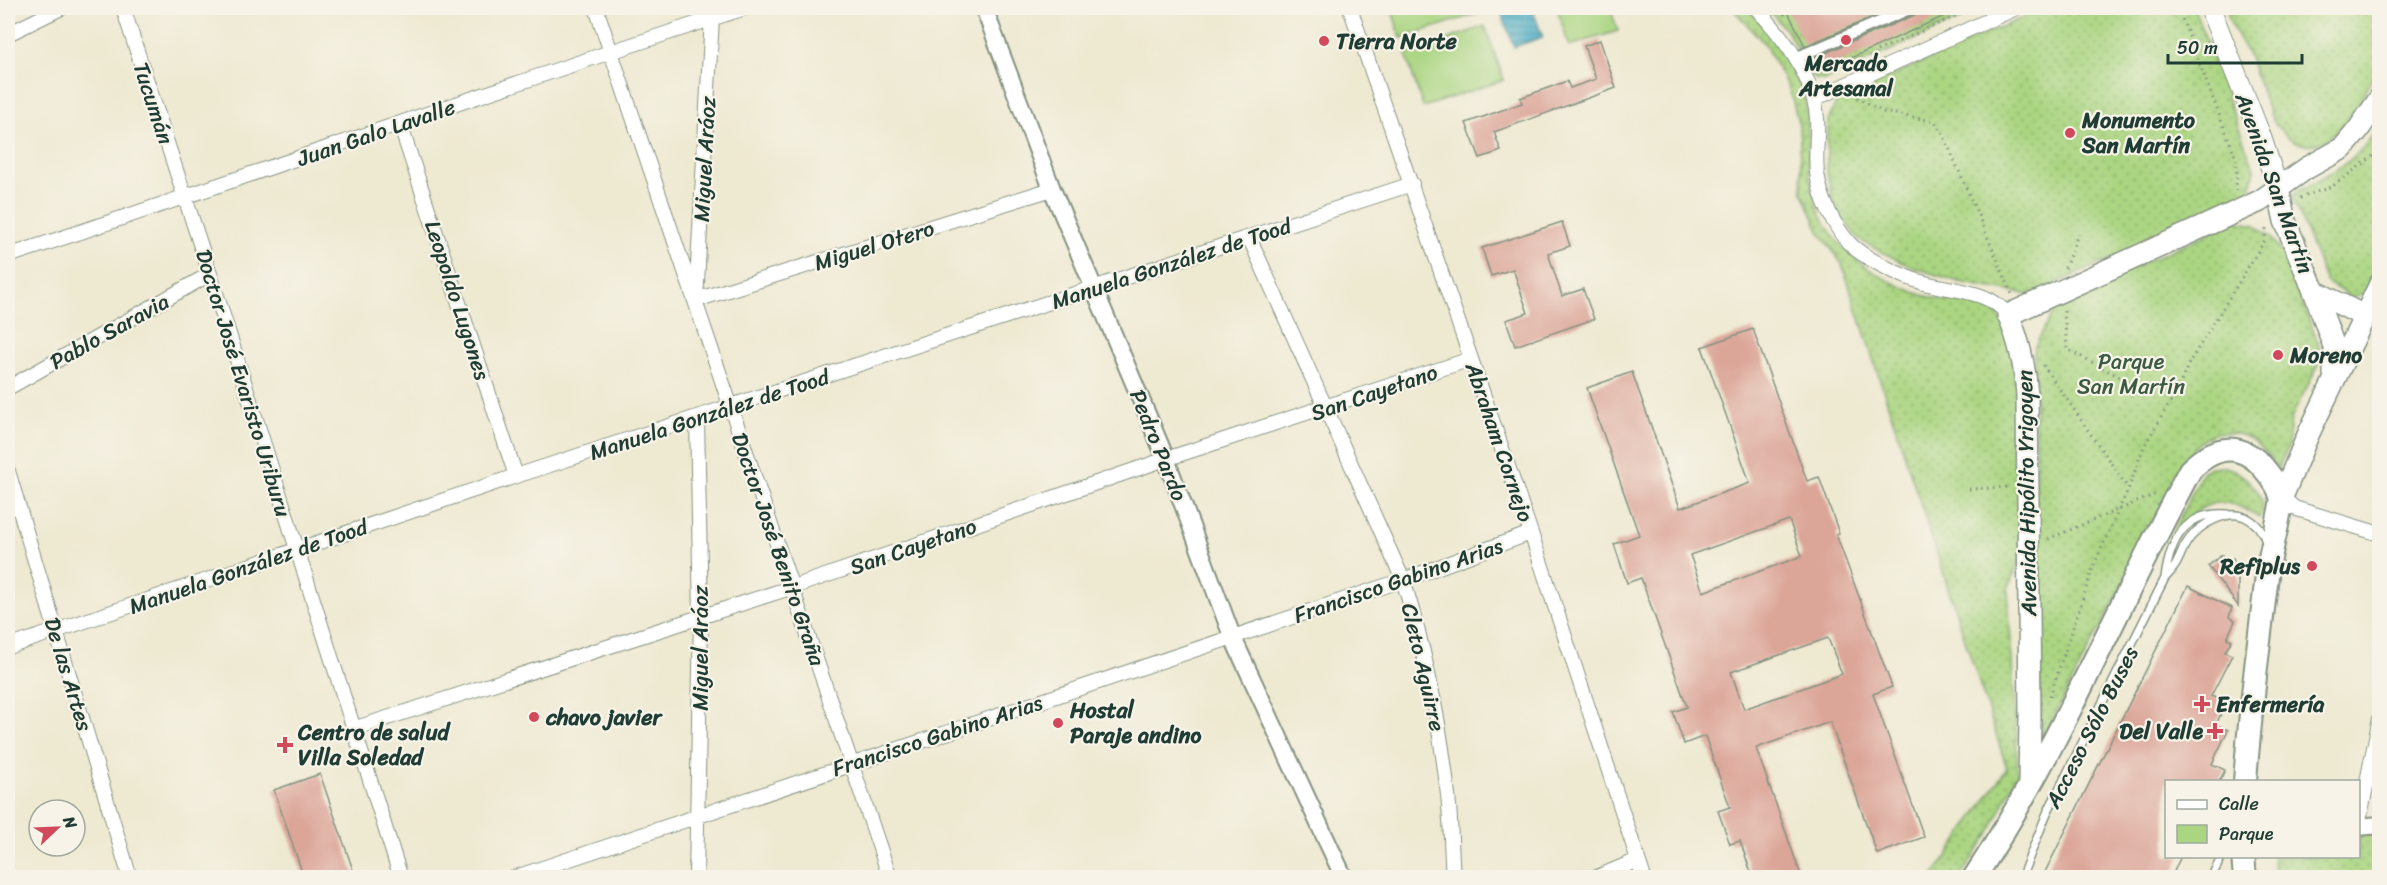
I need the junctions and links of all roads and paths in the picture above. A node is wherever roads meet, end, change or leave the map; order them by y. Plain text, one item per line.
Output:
1 (61, 8) edge
2 (123, 8) edge
3 (596, 8) edge
4 (745, 8) edge
5 (984, 8) edge
6 (1350, 8) edge
7 (1756, 8) edge
8 (1912, 8) edge
9 (2016, 8) edge
10 (2178, 8) edge
11 (2212, 10) edge
12 (712, 18) junction
13 (8, 34) edge
14 (610, 50) junction
15 (1795, 58) junction
16 (1828, 93) junction
17 (2379, 98) edge
18 (1814, 99) junction
19 (400, 124) junction
20 (2379, 151) edge
21 (1412, 184) junction
22 (1052, 189) junction
23 (2236, 192) dead end
24 (185, 198) junction
25 (2280, 199) junction
26 (2078, 234) dead end
27 (1249, 237) junction
28 (8, 256) edge
29 (210, 274) junction
30 (2379, 284) edge
31 (1095, 289) junction
32 (2066, 289) junction
33 (2314, 291) junction
34 (696, 300) junction
35 (2064, 311) dead end
36 (2013, 313) junction
37 (2372, 319) edge
38 (1471, 359) junction
39 (2041, 361) dead end
40 (2334, 380) junction
41 (8, 388) edge
42 (2144, 390) dead end
43 (731, 407) junction
44 (1326, 408) junction
45 (697, 418) junction
46 (1166, 459) junction
47 (8, 471) edge
48 (516, 476) junction
49 (2028, 485) junction
50 (1969, 489) dead end
51 (2128, 489) junction
52 (2160, 492) dead end
53 (2282, 497) junction
54 (2119, 509) junction
55 (2235, 514) junction
56 (1531, 533) junction
57 (2379, 534) edge
58 (2028, 547) junction
59 (296, 549) junction
60 (2268, 565) junction
61 (2165, 578) junction
62 (1403, 580) junction
63 (793, 587) junction
64 (701, 617) junction
65 (56, 631) junction
66 (1232, 636) junction
67 (8, 647) edge
68 (2030, 716) junction
69 (2379, 718) edge
70 (353, 729) junction
71 (851, 763) junction
72 (2245, 780) edge
73 (2029, 785) junction
74 (697, 816) junction
75 (2360, 816) edge
76 (2379, 825) edge
77 (2360, 826) edge
78 (2221, 858) edge
79 (2243, 858) edge
80 (1638, 860) junction
81 (130, 878) edge
82 (401, 878) edge
83 (513, 878) edge
84 (696, 878) edge
85 (890, 878) edge
86 (1344, 878) edge
87 (1453, 878) edge
88 (1595, 878) edge
89 (1644, 878) edge
90 (1974, 878) edge
91 (2021, 878) edge
92 (2211, 878) edge
93 (2245, 878) edge

1 - 13 street
2 - 24 street, Tucumán
3 - 14 street, Doctor José Benito Graña
4 - 12 street, Juan Galo Lavalle
5 - 22 street, Pedro Pardo
6 - 21 street, Abraham Cornejo
7 - 15 street
8 - 15 street
9 - 16 street
10 - 23 path
11 - 25 main road, Avenida San Martín
12 - 14 street, Juan Galo Lavalle
12 - 34 street, Miguel Aráoz
14 - 19 street, Juan Galo Lavalle
14 - 34 street, Doctor José Benito Graña
15 - 18 street
16 - 18 street
16 - 36 path
17 - 25 main road
18 - 36 street
19 - 24 street, Juan Galo Lavalle
19 - 48 street, Leopoldo Lugones
20 - 25 path
21 - 27 street, Manuela González de Tood
21 - 38 street, Abraham Cornejo
22 - 31 street, Pedro Pardo
22 - 34 street, Miguel Otero
24 - 28 street, Juan Galo Lavalle
24 - 29 street, Doctor José Evaristo Uriburu
25 - 32 main road
25 - 33 main road, Avenida San Martín
25 - 51 path
26 - 32 path
27 - 31 street, Manuela González de Tood
27 - 44 street, Cleto Aguirre
29 - 41 street, Pablo Saravia
29 - 59 street, Doctor José Evaristo Uriburu
30 - 37 main road
31 - 43 street, Manuela González de Tood
31 - 46 street, Pedro Pardo
32 - 36 main road
33 - 37 main road, Avenida San Martín
33 - 40 main road
34 - 43 street, Doctor José Benito Graña
35 - 42 path
36 - 49 main road, Avenida Hipólito Yrigoyen
37 - 40 main road
38 - 44 street, San Cayetano
38 - 56 street, Abraham Cornejo
39 - 51 path
40 - 53 main road
43 - 45 street, Manuela González de Tood
43 - 63 street, Doctor José Benito Graña
44 - 46 street, San Cayetano
44 - 62 street, Cleto Aguirre
45 - 48 street, Manuela González de Tood
45 - 64 street, Miguel Aráoz
46 - 63 street, San Cayetano
46 - 66 street, Pedro Pardo
47 - 65 street, De las Artes
48 - 59 street, Manuela González de Tood
49 - 50 path
49 - 58 main road, Avenida Hipólito Yrigoyen
51 - 54 path
52 - 54 path
53 - 57 street
53 - 60 highway
53 - 73 highway, Avenida Hipólito Yrigoyen
54 - 58 path
54 - 68 path
55 - 60 lane
55 - 61 lane, Acceso Sólo Buses
55 - 61 lane, Acceso Sólo Buses
56 - 62 street, Francisco Gabino Arias
56 - 80 street, Abraham Cornejo
58 - 68 main road, Avenida Hipólito Yrigoyen
59 - 65 street, Manuela González de Tood
59 - 70 street, Doctor José Evaristo Uriburu
60 - 72 highway
61 - 91 lane, Acceso Sólo Buses
62 - 66 street, Francisco Gabino Arias
62 - 87 street, Cleto Aguirre
63 - 64 street, San Cayetano
63 - 71 street, Doctor José Benito Graña
64 - 70 street, San Cayetano
64 - 74 street, Miguel Aráoz
65 - 67 street, Manuela González de Tood
65 - 81 street, De las Artes
66 - 71 street, Francisco Gabino Arias
66 - 86 street, Pedro Pardo
68 - 73 main road, Avenida Hipólito Yrigoyen
69 - 75 street
70 - 82 street, Doctor José Evaristo Uriburu
71 - 74 street, Francisco Gabino Arias
71 - 85 street, Doctor José Benito Graña
73 - 90 highway, Avenida Hipólito Yrigoyen
74 - 83 street, Francisco Gabino Arias
74 - 84 street, Miguel Aráoz
76 - 77 street
78 - 92 lane
79 - 93 highway
80 - 88 street
80 - 89 street, Abraham Cornejo

